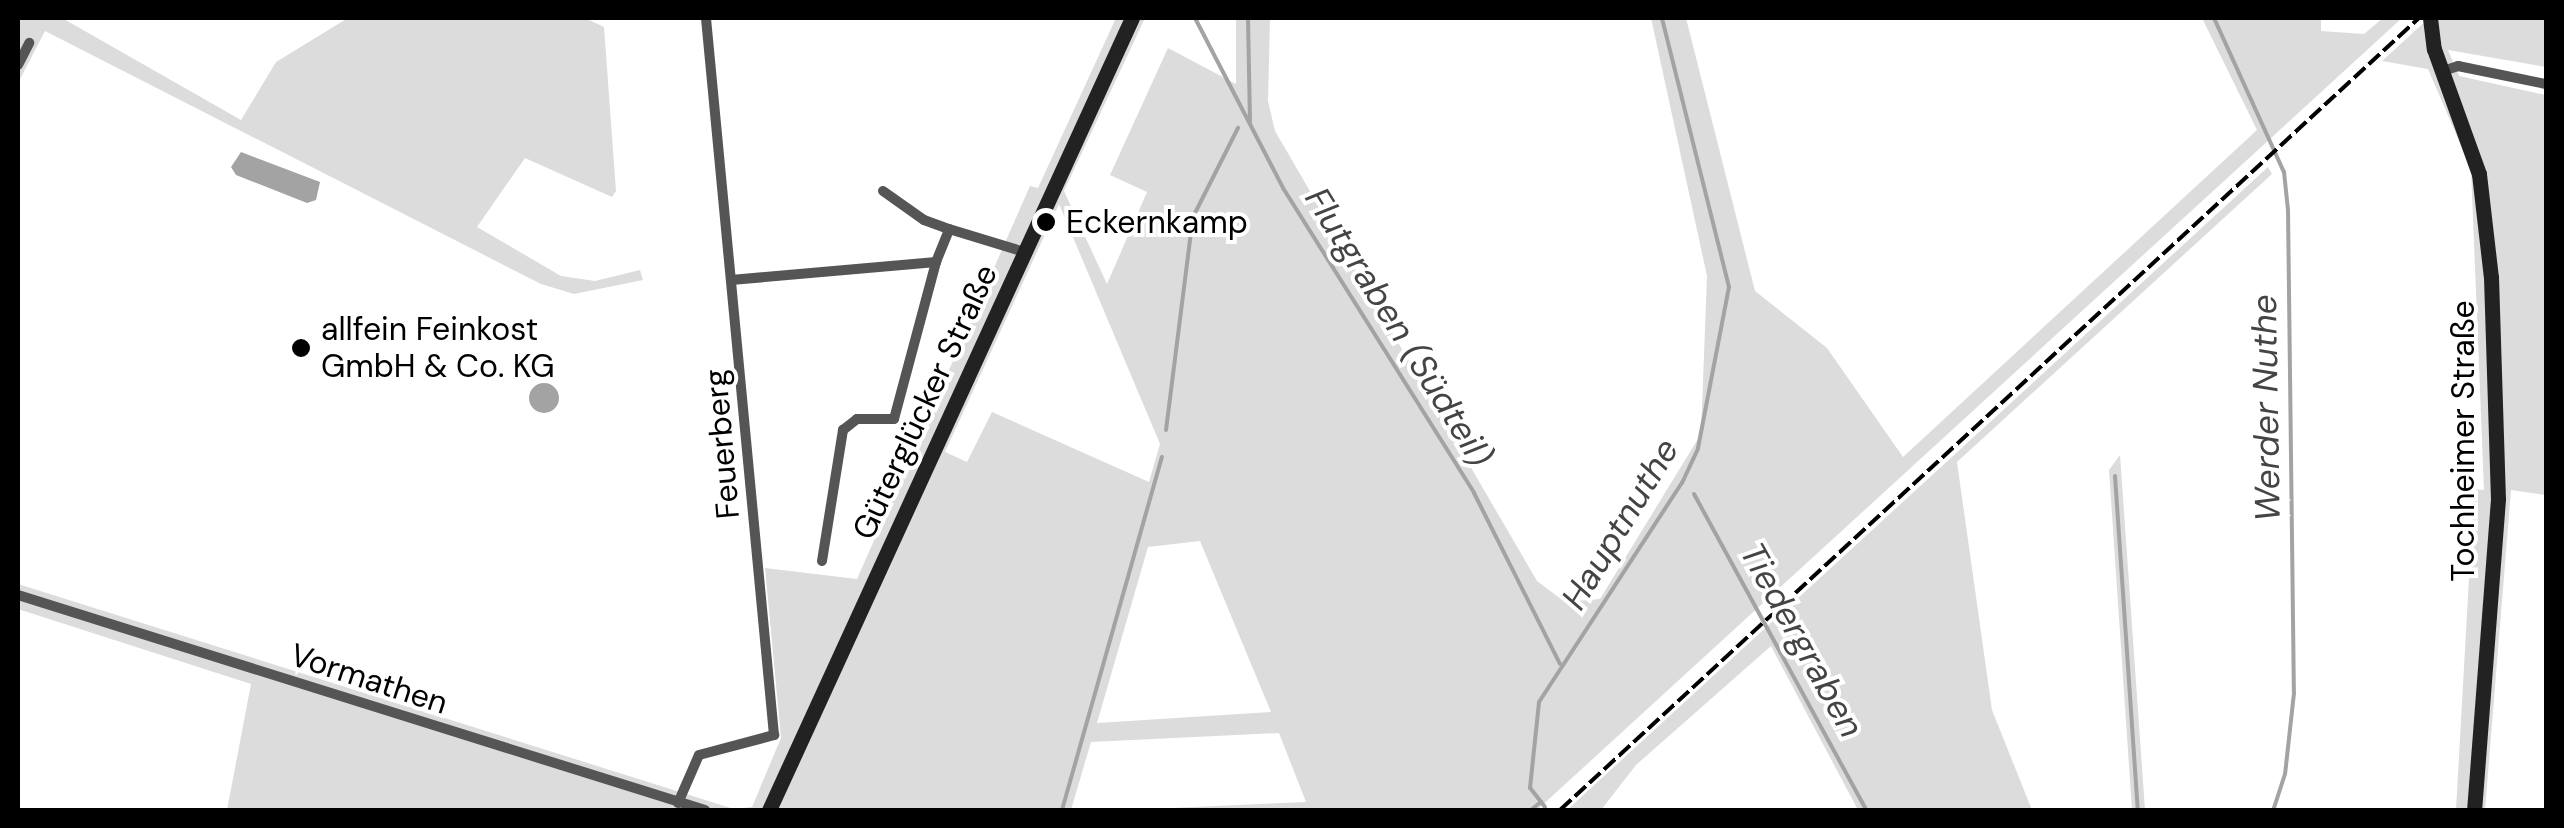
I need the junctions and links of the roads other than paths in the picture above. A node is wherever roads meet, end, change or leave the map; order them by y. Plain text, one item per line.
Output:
1 (706, 18) edge
2 (1132, 18) edge
3 (2430, 18) edge
4 (29, 42) dead end
5 (18, 65) edge
6 (2442, 72) junction
7 (2546, 84) edge
8 (883, 191) dead end
9 (949, 229) junction
10 (1024, 252) junction
11 (936, 262) junction
12 (732, 280) junction
13 (822, 562) dead end
14 (18, 595) edge
15 (678, 803) junction
16 (705, 810) edge
17 (769, 810) edge
18 (2474, 810) edge

1 - 12 street, Feuerberg
2 - 10 street, Güterglücker Straße
3 - 6 street, Tochheimer Straße
4 - 5 street
6 - 7 street
6 - 18 street, Tochheimer Straße
8 - 9 street
9 - 10 street
9 - 11 street
10 - 17 street, Güterglücker Straße
11 - 12 street
11 - 13 street
12 - 15 street, Feuerberg
14 - 15 street, Vormathen
15 - 16 street, Vormathen

